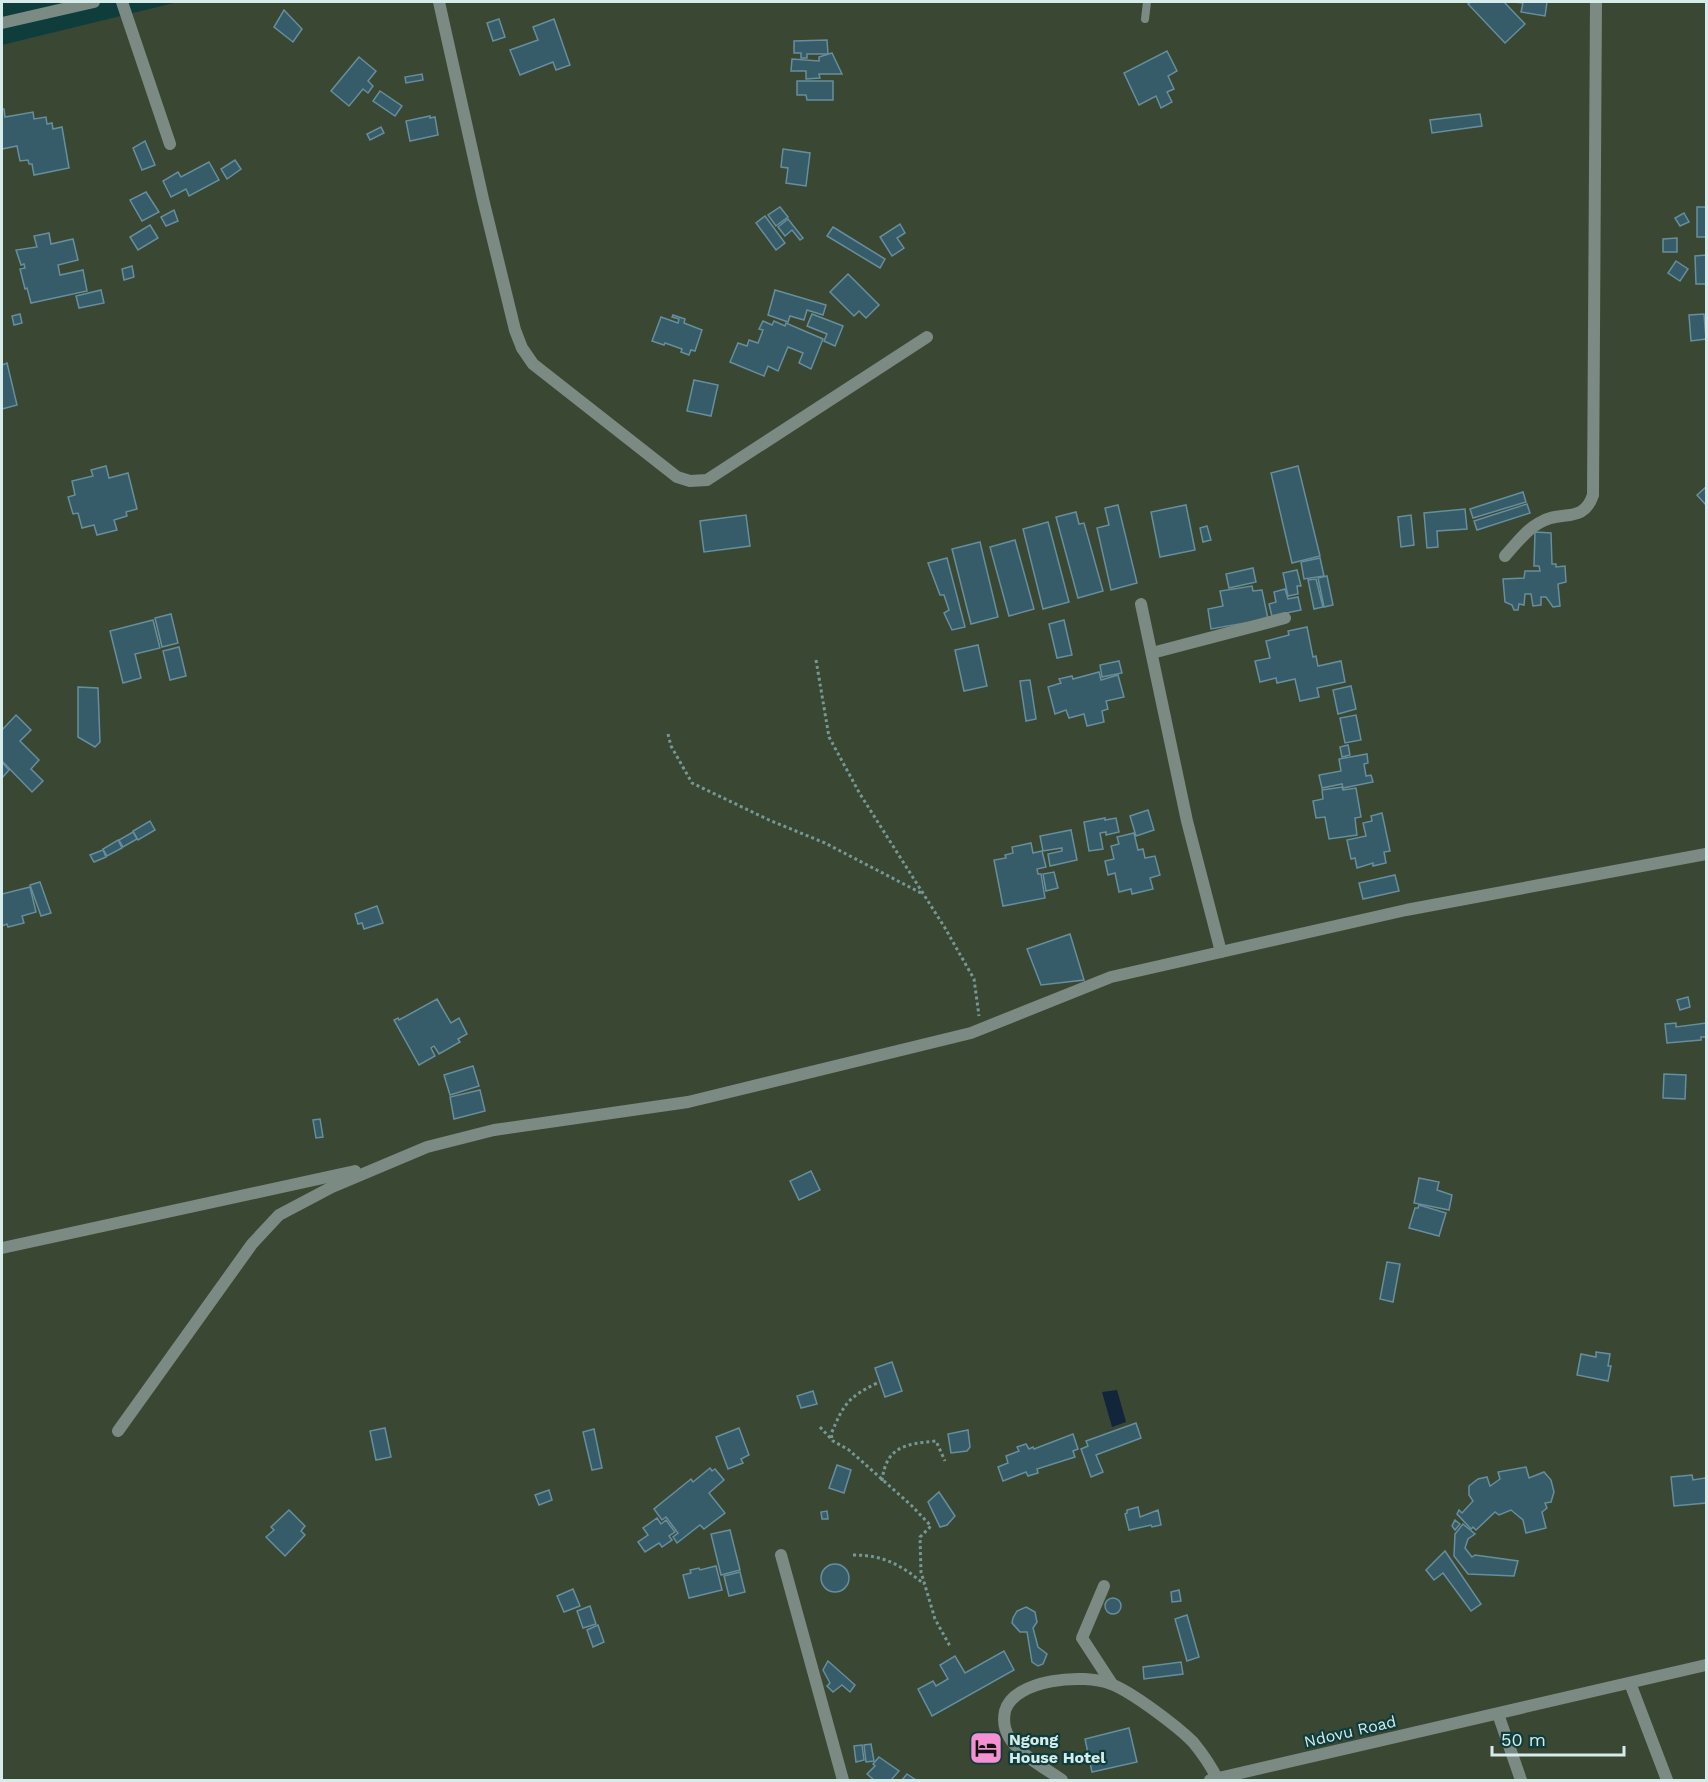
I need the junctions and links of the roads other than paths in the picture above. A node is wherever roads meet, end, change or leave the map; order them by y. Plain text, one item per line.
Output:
1 (94, 2) edge
2 (122, 2) edge
3 (439, 2) edge
4 (1147, 2) edge
5 (1596, 2) edge
6 (1145, 19) dead end
7 (2, 23) edge
8 (170, 144) dead end
9 (927, 337) dead end
10 (1505, 556) dead end
11 (1141, 604) dead end
12 (1285, 618) dead end
13 (1152, 653) junction
14 (1707, 854) edge
15 (1221, 952) junction
16 (386, 1164) junction
17 (2, 1248) edge
18 (118, 1431) dead end
19 (781, 1555) dead end
20 (1104, 1586) dead end
21 (1707, 1665) edge
22 (1630, 1683) junction
23 (1112, 1684) junction
24 (1498, 1714) junction
25 (843, 1780) edge
26 (1062, 1780) edge
27 (1215, 1780) edge
28 (1521, 1780) edge
29 (1667, 1780) edge

1 - 7 street
2 - 8 street
3 - 9 street
4 - 6 lane
5 - 10 street
11 - 13 street
12 - 13 street
13 - 15 street
14 - 15 street
15 - 16 street
16 - 17 street
16 - 18 street
19 - 25 street
20 - 23 street
21 - 22 street, Ndovu Road
22 - 24 street, Ndovu Road
22 - 29 street
23 - 26 street
23 - 27 street
24 - 27 street, Ndovu Road
24 - 28 street

